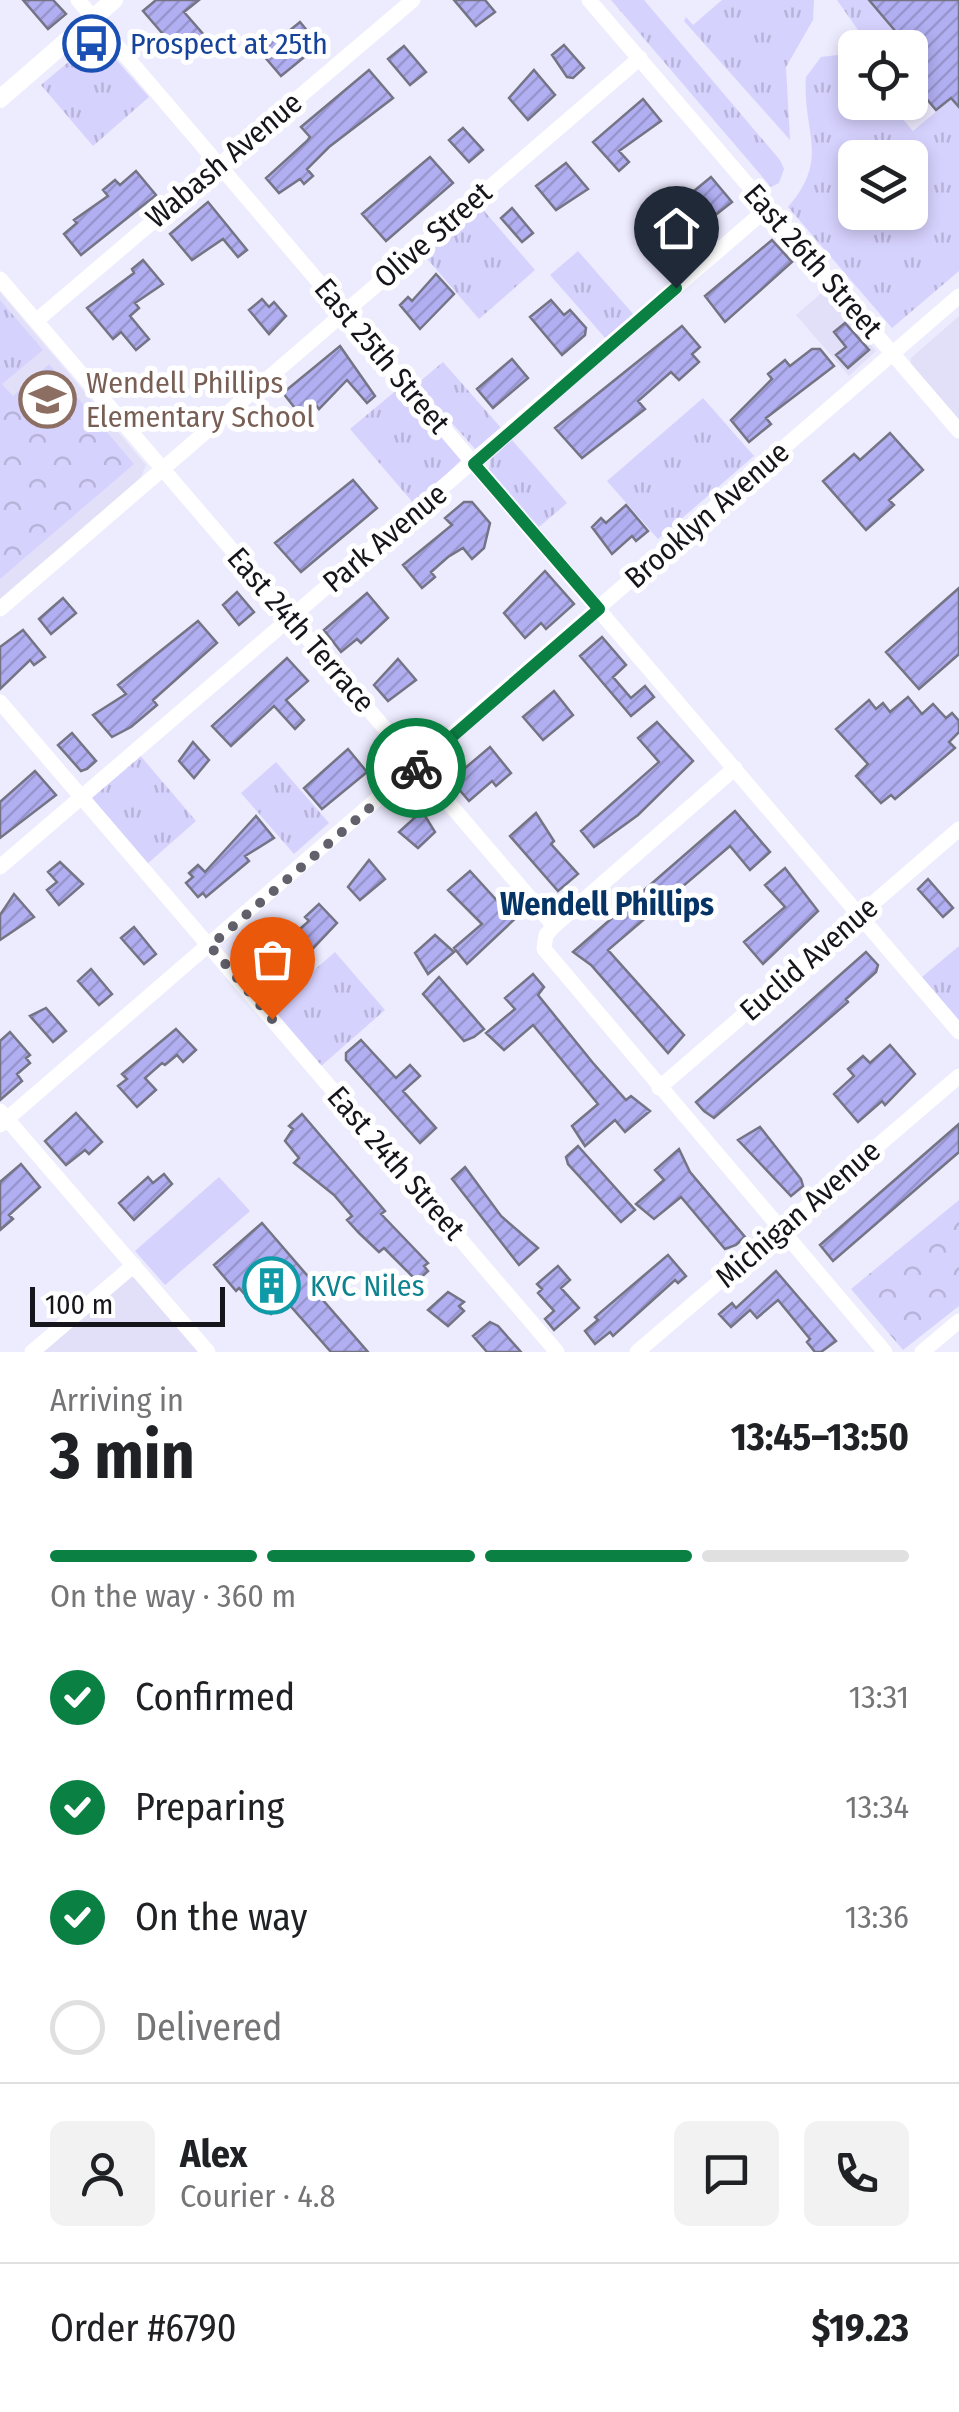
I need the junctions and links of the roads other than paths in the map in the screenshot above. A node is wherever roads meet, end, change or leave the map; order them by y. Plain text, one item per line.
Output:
1 (78, 0) edge
2 (114, 0) edge
3 (413, 0) edge
4 (590, 0) edge
5 (93, 18) junction
6 (640, 58) junction
7 (0, 99) edge
8 (219, 165) junction
9 (768, 208) junction
10 (0, 279) edge
11 (959, 296) edge
12 (344, 311) junction
13 (36, 321) junction
14 (893, 354) junction
15 (959, 431) edge
16 (474, 464) junction
17 (162, 468) junction
18 (0, 609) edge
19 (599, 609) junction
20 (290, 617) junction
21 (0, 702) edge
22 (418, 766) junction
23 (735, 768) junction
24 (81, 797) junction
25 (959, 829) edge
26 (0, 867) edge
27 (859, 915) junction
28 (554, 926) junction
29 (210, 946) junction
30 (959, 1032) edge
31 (959, 1076) edge
32 (658, 1088) junction
33 (3, 1119) edge
34 (780, 1229) junction
35 (134, 1264) junction
36 (959, 1321) edge
37 (32, 1352) edge
38 (208, 1352) edge
39 (557, 1352) edge
40 (637, 1352) edge
41 (885, 1352) edge
42 (922, 1352) edge

1 - 5 street, East 25th Street
2 - 5 main road
3 - 8 street, Wabash Avenue
4 - 6 street, East 26th Street
5 - 7 main road
5 - 8 street, East 25th Street
6 - 9 street, East 26th Street
6 - 12 street, Olive Street
8 - 12 street, East 25th Street
8 - 13 street, Wabash Avenue
9 - 14 street, East 26th Street
9 - 16 street, Park Avenue
10 - 13 street, East 24th Terrace
11 - 14 street, Brooklyn Avenue
12 - 16 street, East 25th Street
12 - 17 street, Olive Street
13 - 17 street, East 24th Terrace
14 - 15 street, East 26th Street
14 - 19 street, Brooklyn Avenue
16 - 19 street, East 25th Street
16 - 20 street, Park Avenue
17 - 18 street, Olive Street
17 - 20 street, East 24th Terrace
19 - 22 street, Brooklyn Avenue
19 - 23 street, East 25th Street
20 - 22 street, East 24th Terrace
20 - 24 street, Park Avenue
21 - 24 street, East 24th Street
22 - 28 street, East 24th Terrace
22 - 29 street, Brooklyn Avenue
23 - 27 street, East 25th Street
23 - 28 street
24 - 26 street, Park Avenue
24 - 29 street, East 24th Street
25 - 27 street, Euclid Avenue
27 - 30 street, East 25th Street
27 - 32 street, Euclid Avenue
28 - 32 street
29 - 33 street, Brooklyn Avenue
29 - 39 street, East 24th Street
31 - 34 street, Michigan Avenue
32 - 34 street
33 - 35 street
34 - 40 street, Michigan Avenue
34 - 41 street
35 - 37 street
35 - 38 street
36 - 42 street

